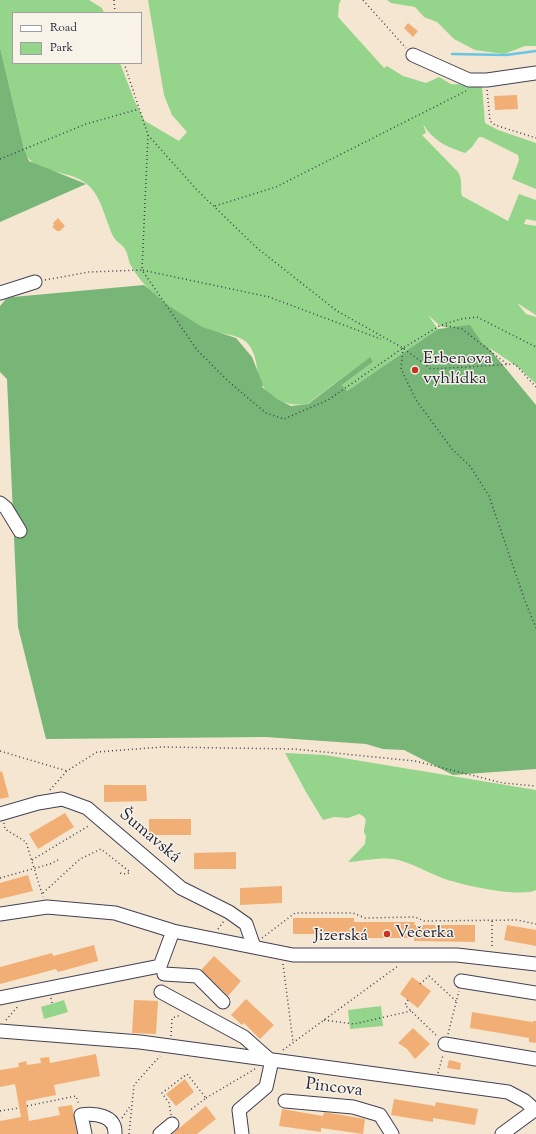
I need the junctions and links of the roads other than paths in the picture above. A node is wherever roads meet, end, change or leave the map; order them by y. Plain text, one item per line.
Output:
1 (413, 56) road end
2 (536, 73) edge
3 (35, 282) road end
4 (0, 293) edge
5 (0, 503) edge
6 (20, 531) dead end
7 (1, 814) edge
8 (0, 914) edge
9 (173, 931) junction
10 (254, 947) junction
11 (536, 964) edge
12 (162, 970) junction
13 (461, 981) road end
14 (536, 993) edge
15 (0, 998) edge
16 (223, 1002) dead end
17 (2, 1027) edge
18 (446, 1044) road end
19 (536, 1059) edge
20 (271, 1060) junction
21 (285, 1102) dead end
22 (535, 1110) edge
23 (172, 1124) road end
24 (85, 1134) edge
25 (115, 1134) edge
26 (160, 1134) edge
27 (242, 1134) edge
28 (392, 1134) edge
29 (502, 1134) edge

1 - 2 street
3 - 4 street
5 - 6 street
7 - 10 street, Šumavská
8 - 9 street, Jizerská
9 - 10 street, Jizerská
9 - 12 street
10 - 11 street, Jizerská
12 - 15 street
12 - 16 street
12 - 20 street
13 - 14 street
17 - 20 street
18 - 19 street
20 - 22 street
20 - 27 street
21 - 28 street, Pincova
22 - 29 street
23 - 26 street
24 - 25 street

